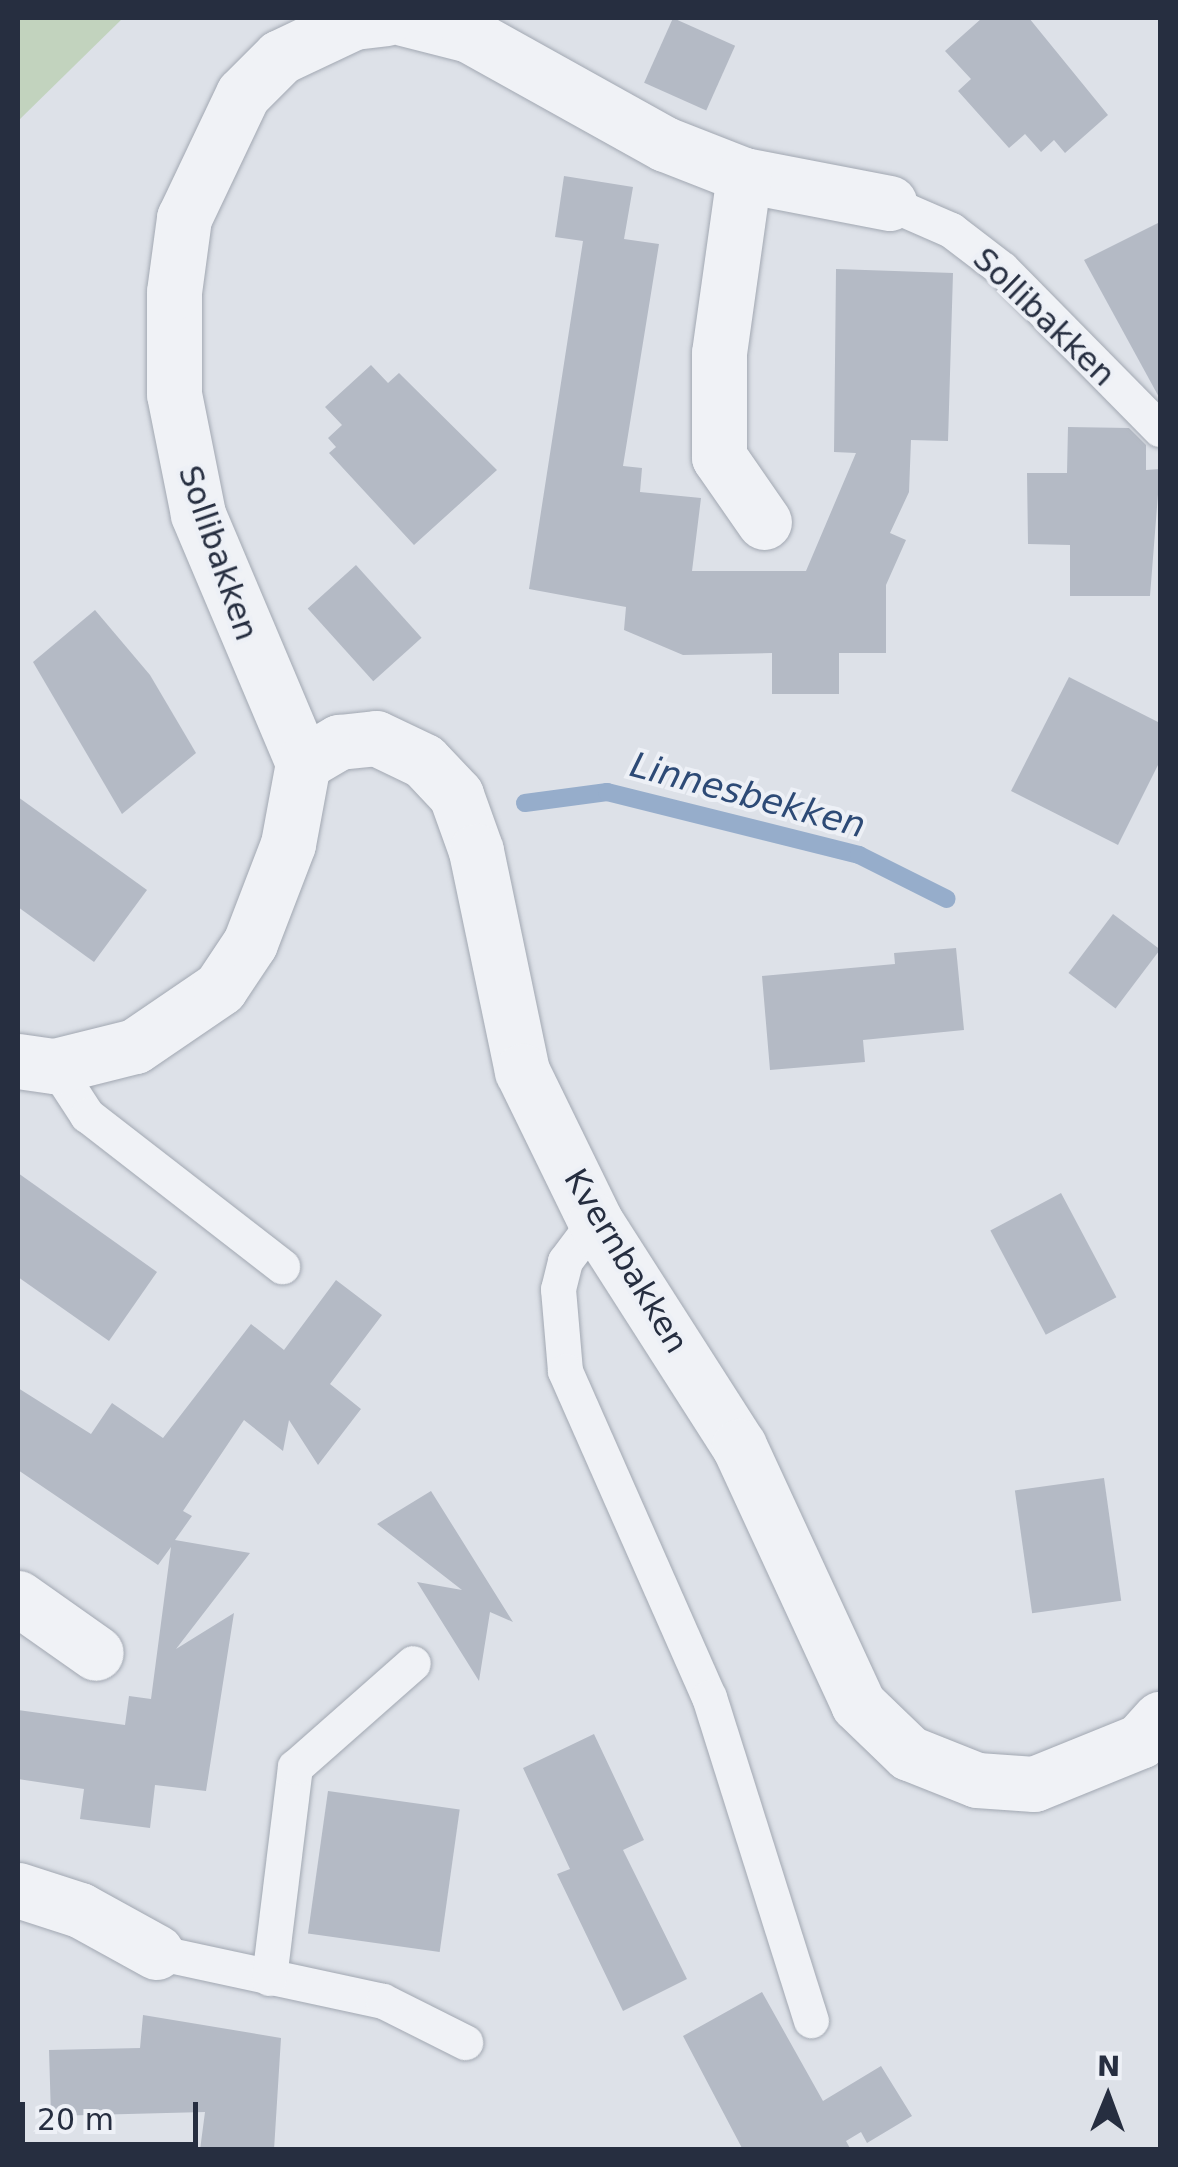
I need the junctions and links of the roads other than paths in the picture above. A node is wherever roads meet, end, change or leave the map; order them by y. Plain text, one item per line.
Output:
1 (386, 18) edge
2 (403, 18) edge
3 (744, 175) junction
4 (889, 203) joint
5 (1160, 429) edge
6 (764, 522) dead end
7 (303, 764) junction
8 (36, 1063) edge
9 (595, 1221) junction
10 (282, 1266) dead end
11 (18, 1598) edge
12 (96, 1653) dead end
13 (412, 1664) dead end
14 (1160, 1720) edge
15 (18, 1890) edge
16 (156, 1952) joint
17 (269, 1978) junction
18 (812, 2020) dead end
19 (465, 2042) dead end

1 - 7 street, Sollibakken
2 - 3 street, Sollibakken
3 - 4 street, Sollibakken
3 - 6 street
4 - 5 lane, Sollibakken
7 - 8 street
7 - 9 street, Kvernbakken
8 - 10 lane
9 - 14 street, Kvernbakken
9 - 18 lane
11 - 12 street
13 - 17 lane
15 - 16 street
16 - 17 lane
17 - 19 lane

